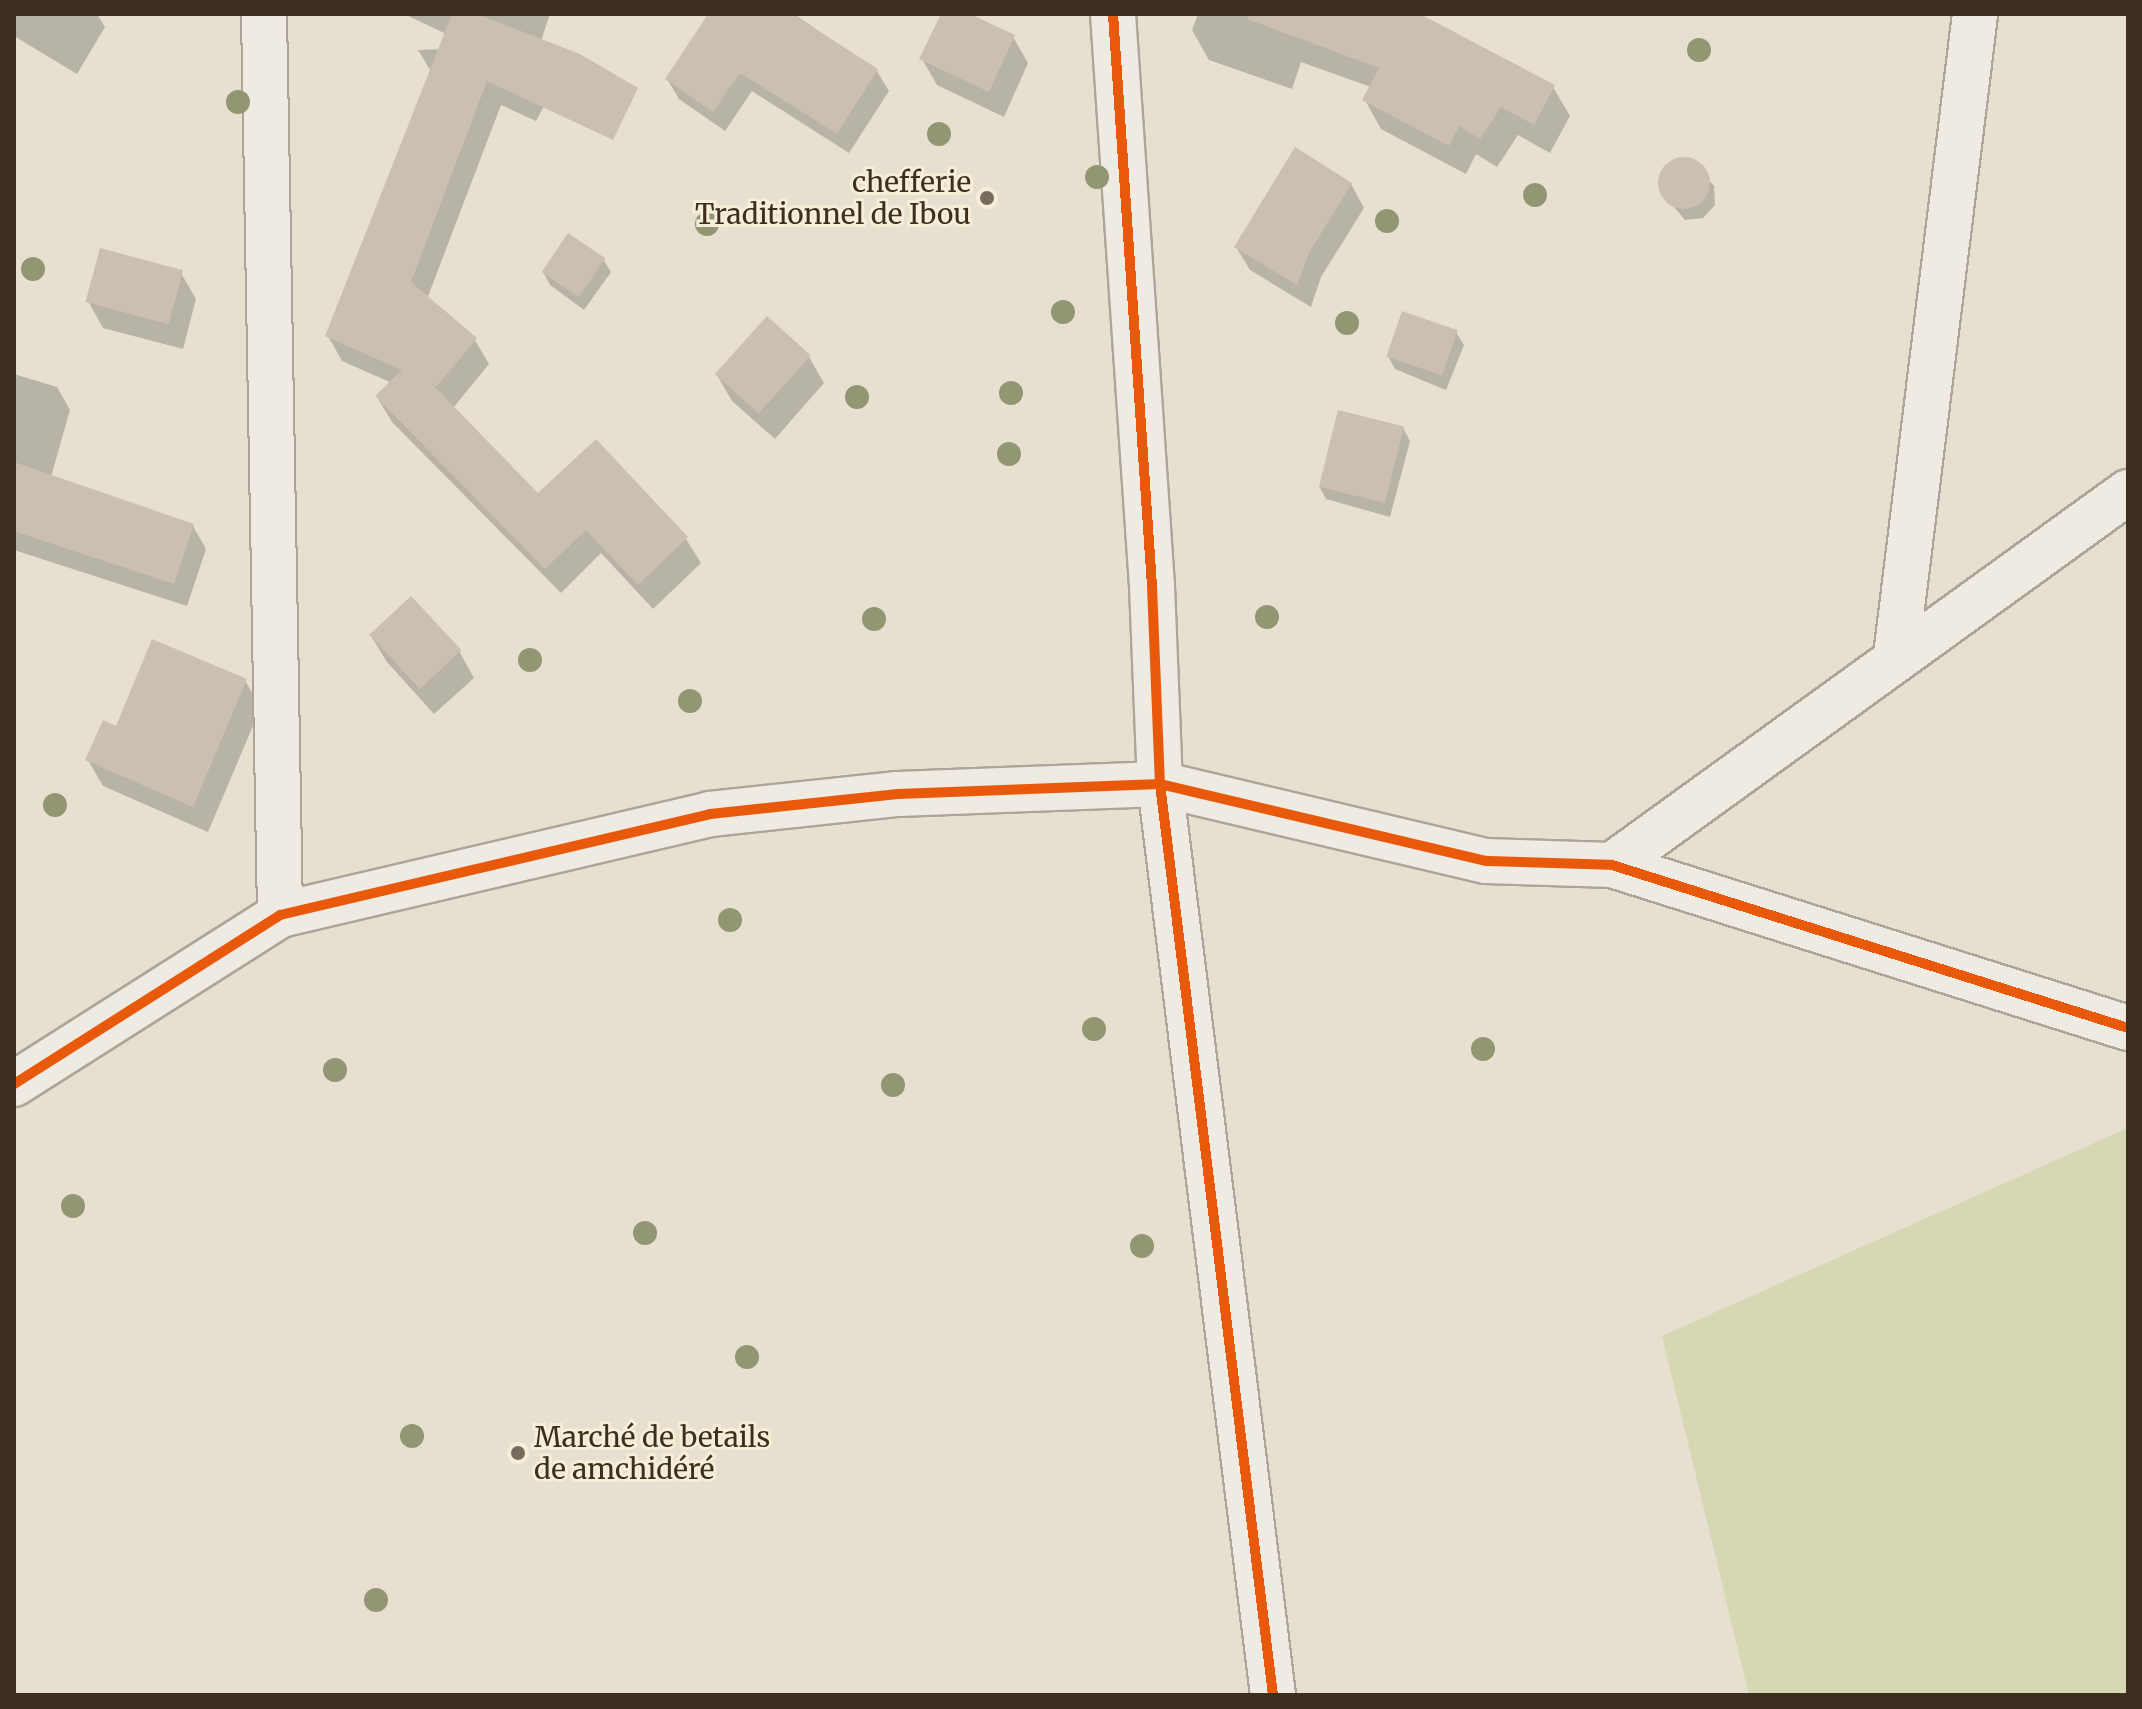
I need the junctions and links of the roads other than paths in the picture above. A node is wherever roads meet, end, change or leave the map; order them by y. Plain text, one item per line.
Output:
1 (264, 14) edge
2 (1113, 14) edge
3 (1975, 14) edge
4 (2128, 492) edge
5 (1896, 656) junction
6 (1160, 784) junction
7 (1612, 865) junction
8 (280, 915) junction
9 (2128, 1028) edge
10 (14, 1084) edge
11 (1273, 1695) edge

1 - 8 street
2 - 6 street
3 - 5 street
4 - 5 street
5 - 7 street
6 - 7 street
6 - 8 street
6 - 11 street
7 - 9 street
8 - 10 street

